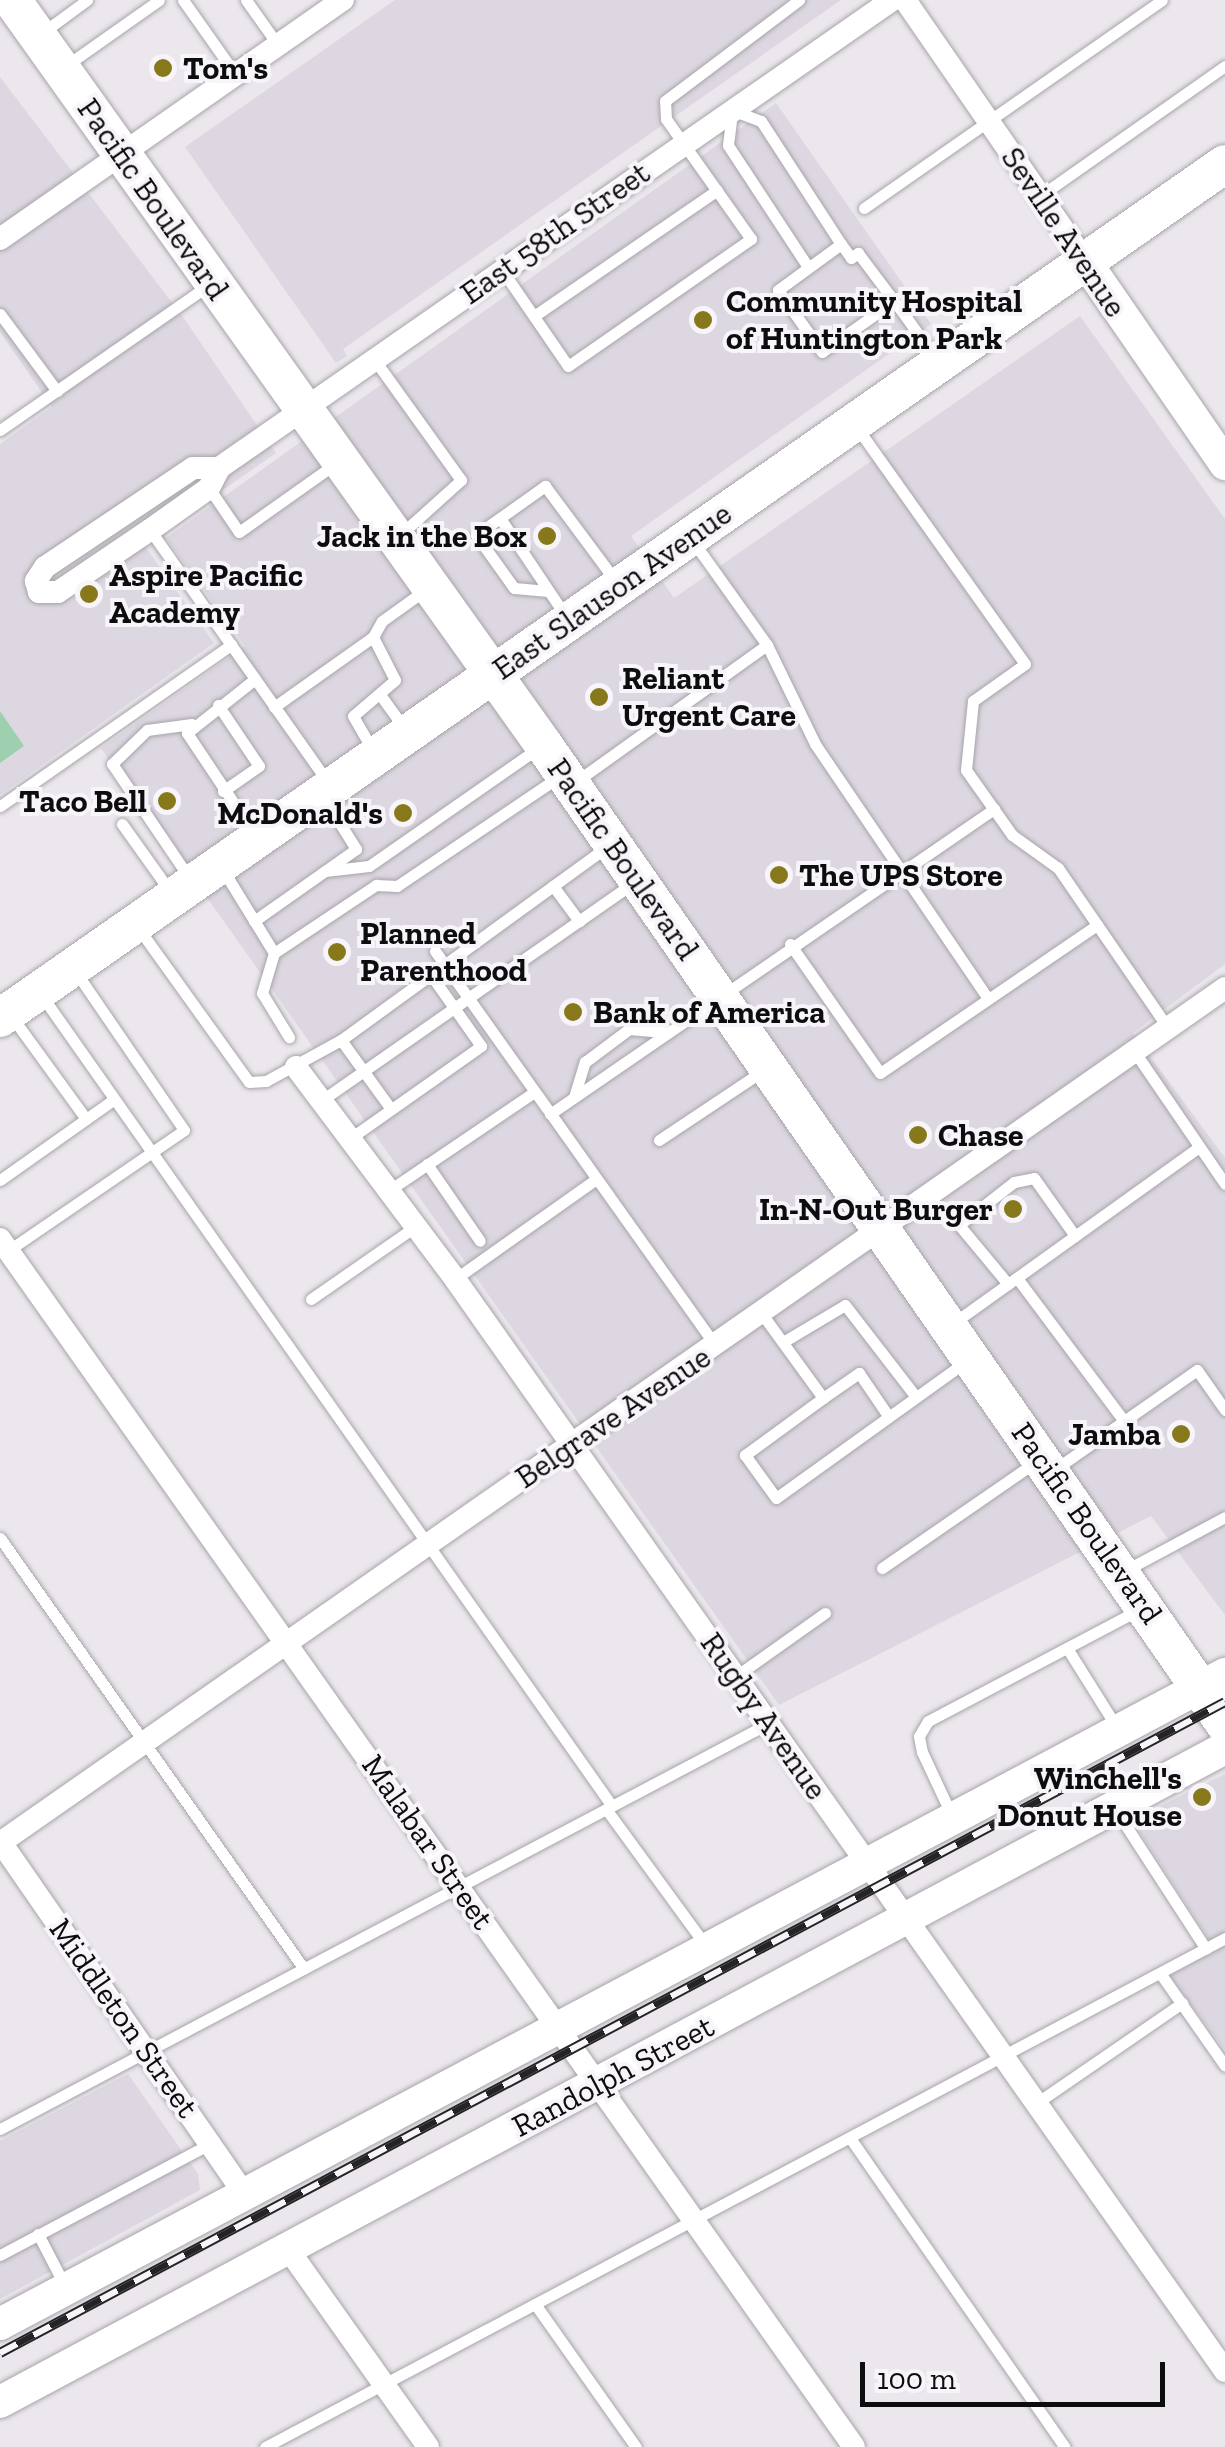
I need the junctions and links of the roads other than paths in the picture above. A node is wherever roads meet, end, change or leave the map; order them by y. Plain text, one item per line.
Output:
1 (12, 0) edge
2 (87, 0) edge
3 (159, 0) edge
4 (183, 0) edge
5 (246, 0) edge
6 (343, 0) edge
7 (798, 0) edge
8 (892, 0) edge
9 (905, 0) edge
10 (1162, 0) edge
11 (37, 36) junction
12 (278, 45) junction
13 (1225, 66) edge
14 (61, 70) junction
15 (236, 75) junction
16 (732, 110) junction
17 (988, 122) junction
18 (684, 143) junction
19 (120, 156) junction
20 (1225, 164) edge
21 (717, 190) junction
22 (1040, 196) junction
23 (864, 208) dead end
24 (0, 239) edge
25 (841, 244) junction
26 (1085, 261) junction
27 (808, 267) junction
28 (502, 270) junction
29 (212, 283) junction
30 (894, 301) junction
31 (0, 314) edge
32 (534, 316) junction
33 (374, 359) junction
34 (938, 362) junction
35 (57, 391) junction
36 (303, 409) junction
37 (853, 422) junction
38 (0, 430) edge
39 (340, 461) junction
40 (1225, 464) edge
41 (214, 478) junction
42 (500, 518) junction
43 (150, 530) junction
44 (690, 536) junction
45 (396, 539) junction
46 (430, 586) junction
47 (620, 586) junction
48 (558, 606) junction
49 (372, 637) junction
50 (230, 645) junction
51 (767, 645) junction
52 (493, 675) junction
53 (255, 679) junction
54 (381, 696) junction
55 (218, 705) junction
56 (274, 707) junction
57 (192, 724) junction
58 (408, 733) junction
59 (376, 755) junction
60 (559, 768) junction
61 (224, 791) junction
62 (326, 791) junction
63 (0, 806) edge
64 (994, 810) junction
65 (122, 824) dead end
66 (257, 839) junction
67 (612, 843) junction
68 (904, 870) junction
69 (325, 871) junction
70 (637, 880) junction
71 (196, 881) junction
72 (552, 886) junction
73 (579, 920) junction
74 (254, 921) junction
75 (136, 923) junction
76 (1097, 925) junction
77 (790, 944) junction
78 (435, 951) dead end
79 (274, 952) junction
80 (445, 964) junction
81 (73, 967) junction
82 (431, 975) junction
83 (1225, 988) edge
84 (718, 996) junction
85 (468, 998) junction
86 (988, 999) junction
87 (12, 1006) edge
88 (454, 1007) junction
89 (1168, 1028) junction
90 (666, 1032) junction
91 (288, 1037) dead end
92 (340, 1040) junction
93 (1134, 1051) junction
94 (296, 1067) junction
95 (768, 1068) junction
96 (364, 1071) junction
97 (534, 1092) junction
98 (325, 1098) junction
99 (574, 1098) junction
100 (114, 1100) junction
101 (391, 1110) junction
102 (550, 1114) junction
103 (86, 1119) junction
104 (352, 1137) junction
105 (659, 1140) dead end
106 (1199, 1147) junction
107 (151, 1152) junction
108 (427, 1164) junction
109 (596, 1178) junction
110 (0, 1180) edge
111 (1225, 1184) edge
112 (390, 1189) junction
113 (416, 1226) junction
114 (881, 1230) junction
115 (1074, 1236) junction
116 (480, 1241) dead end
117 (4, 1244) edge
118 (456, 1279) junction
119 (1012, 1281) junction
120 (310, 1299) dead end
121 (762, 1314) junction
122 (949, 1326) junction
123 (783, 1342) junction
124 (716, 1346) junction
125 (971, 1358) junction
126 (916, 1397) junction
127 (823, 1398) junction
128 (1225, 1410) edge
129 (889, 1417) junction
130 (1124, 1420) junction
131 (571, 1445) junction
132 (1046, 1465) junction
133 (1225, 1517) edge
134 (0, 1538) edge
135 (428, 1544) junction
136 (882, 1568) dead end
137 (1122, 1572) junction
138 (1146, 1606) junction
139 (826, 1613) dead end
140 (284, 1644) junction
141 (1067, 1648) junction
142 (736, 1676) junction
143 (1213, 1680) edge
144 (769, 1722) junction
145 (1225, 1724) edge
146 (1119, 1729) junction
147 (142, 1743) junction
148 (1225, 1748) edge
149 (609, 1808) junction
150 (1114, 1808) junction
151 (952, 1816) junction
152 (0, 1842) edge
153 (867, 1862) junction
154 (463, 1886) junction
155 (908, 1917) junction
156 (1225, 1938) edge
157 (706, 1946) junction
158 (1206, 1948) junction
159 (304, 1970) junction
160 (1160, 1973) junction
161 (1182, 2004) junction
162 (555, 2026) junction
163 (151, 2055) junction
164 (1006, 2057) junction
165 (1225, 2066) edge
166 (597, 2084) junction
167 (1038, 2102) junction
168 (0, 2129) edge
169 (850, 2138) junction
170 (210, 2144) junction
171 (246, 2196) junction
172 (696, 2217) junction
173 (38, 2234) junction
174 (288, 2249) junction
175 (0, 2254) edge
176 (67, 2289) junction
177 (534, 2304) junction
178 (0, 2324) edge
179 (1225, 2371) edge
180 (384, 2385) junction
181 (0, 2402) edge
182 (266, 2447) edge
183 (428, 2447) edge
184 (636, 2447) edge
185 (854, 2447) edge
186 (1065, 2447) edge

1 - 11 main road, Pacific Boulevard
2 - 11 lane
3 - 14 lane
4 - 15 lane
5 - 12 lane
6 - 12 street
7 - 18 lane
8 - 16 street, East 58th Street
9 - 17 street, Seville Avenue
10 - 17 lane
11 - 14 main road, Pacific Boulevard
12 - 15 street
13 - 22 lane
14 - 19 main road, Pacific Boulevard
15 - 19 street
16 - 18 street, East 58th Street
16 - 25 lane
16 - 27 lane
17 - 22 street, Seville Avenue
17 - 23 lane
18 - 21 lane
18 - 28 street, East 58th Street
19 - 24 street
19 - 29 main road, Pacific Boulevard
20 - 26 main road, East Slauson Avenue
21 - 32 lane
21 - 32 lane
22 - 26 street, Seville Avenue
25 - 27 lane
25 - 30 lane
26 - 34 main road, East Slauson Avenue
26 - 40 street, Seville Avenue
27 - 30 lane
28 - 32 lane
28 - 33 street, East 58th Street
29 - 35 lane
29 - 36 main road, Pacific Boulevard
30 - 34 lane
31 - 35 lane
33 - 36 street, East 58th Street
33 - 45 lane
34 - 37 main road, East Slauson Avenue
35 - 38 lane
36 - 39 main road, Pacific Boulevard
36 - 41 street, East 58th Street
37 - 44 main road, East Slauson Avenue
37 - 64 lane
39 - 41 lane
39 - 45 main road, Pacific Boulevard
41 - 43 street, East 58th Street
41 - 43 street, East 58th Street
42 - 47 lane
42 - 48 lane
42 - 48 lane
43 - 50 lane
44 - 47 main road, East Slauson Avenue
44 - 51 lane
45 - 46 main road, Pacific Boulevard
46 - 49 lane
46 - 52 main road, Pacific Boulevard
47 - 48 main road, East Slauson Avenue
48 - 52 main road, East Slauson Avenue
49 - 54 lane
49 - 56 lane
50 - 53 lane
50 - 63 lane
51 - 60 lane
51 - 68 lane
52 - 58 main road, East Slauson Avenue
52 - 60 main road, Pacific Boulevard
53 - 55 lane
53 - 56 lane
54 - 58 lane
54 - 59 lane
55 - 57 lane
55 - 61 lane
56 - 62 lane
57 - 61 lane
57 - 71 lane
58 - 59 main road, East Slauson Avenue
59 - 62 main road, East Slauson Avenue
60 - 67 main road, Pacific Boulevard
60 - 69 lane
60 - 79 lane
61 - 66 lane
62 - 66 main road, East Slauson Avenue
62 - 69 lane
64 - 68 lane
64 - 76 lane
65 - 71 lane
66 - 71 main road, East Slauson Avenue
67 - 70 main road, Pacific Boulevard
67 - 72 lane
68 - 77 lane
68 - 86 lane
69 - 74 lane
70 - 73 lane
70 - 84 main road, Pacific Boulevard
71 - 74 lane
71 - 75 main road, East Slauson Avenue
72 - 73 lane
72 - 80 lane
73 - 85 lane
74 - 79 lane
75 - 81 main road, East Slauson Avenue
75 - 94 lane
76 - 86 lane
76 - 89 lane
77 - 84 lane
77 - 86 lane
78 - 80 lane
79 - 91 lane
80 - 82 lane
80 - 85 lane
81 - 87 main road, East Slauson Avenue
81 - 107 lane
82 - 88 lane
82 - 92 lane
83 - 89 street, Belgrave Avenue
84 - 90 lane
84 - 95 main road, Pacific Boulevard
85 - 88 lane
85 - 97 lane
87 - 100 lane
87 - 103 lane
88 - 96 lane
88 - 101 lane
89 - 93 street, Belgrave Avenue
90 - 99 lane
90 - 99 lane
92 - 94 lane
92 - 96 lane
93 - 106 lane
93 - 114 street, Belgrave Avenue
94 - 98 street, Rugby Avenue
95 - 105 lane
95 - 114 main road, Pacific Boulevard
96 - 98 lane
96 - 101 lane
97 - 102 lane
97 - 108 lane
98 - 104 street, Rugby Avenue
99 - 102 lane
100 - 103 lane
100 - 107 lane
101 - 104 lane
102 - 109 lane
103 - 110 lane
104 - 112 street, Rugby Avenue
106 - 111 lane
106 - 115 lane
107 - 117 lane
107 - 135 lane
108 - 112 lane
108 - 116 lane
109 - 118 lane
109 - 124 lane
112 - 113 street, Rugby Avenue
113 - 118 street, Rugby Avenue
113 - 120 lane
114 - 121 street, Belgrave Avenue
114 - 122 main road, Pacific Boulevard
115 - 119 lane
115 - 119 lane
117 - 140 street, Malabar Street
118 - 131 street, Rugby Avenue
119 - 122 lane
119 - 130 lane
121 - 123 lane
121 - 124 street, Belgrave Avenue
122 - 125 main road, Pacific Boulevard
123 - 126 lane
123 - 127 lane
124 - 131 street, Belgrave Avenue
125 - 126 lane
125 - 132 main road, Pacific Boulevard
126 - 129 lane
127 - 129 lane
127 - 129 lane
128 - 130 lane
130 - 132 lane
131 - 135 street, Belgrave Avenue
131 - 142 street, Rugby Avenue
132 - 136 lane
132 - 137 main road, Pacific Boulevard
133 - 137 lane
134 - 147 lane
135 - 140 street, Belgrave Avenue
135 - 149 lane
137 - 138 main road, Pacific Boulevard
138 - 141 lane
138 - 143 main road, Pacific Boulevard
139 - 142 lane
140 - 147 street, Belgrave Avenue
140 - 154 street, Malabar Street
141 - 146 lane
141 - 151 lane
142 - 144 street, Rugby Avenue
143 - 145 main road, Pacific Boulevard
143 - 146 street
144 - 149 lane
144 - 153 street, Rugby Avenue
146 - 151 street
147 - 152 street, Belgrave Avenue
147 - 159 lane
148 - 150 street, Randolph Street
149 - 154 lane
149 - 157 lane
150 - 155 street, Randolph Street
150 - 158 lane
151 - 153 street
152 - 163 street, Middleton Street
153 - 155 street, Rugby Avenue
153 - 157 street
154 - 159 lane
154 - 162 street, Malabar Street
155 - 164 street, Rugby Avenue
155 - 166 street, Randolph Street
156 - 158 lane
157 - 162 street
158 - 160 lane
159 - 163 lane
160 - 161 lane
160 - 164 lane
161 - 165 lane
161 - 167 lane
162 - 166 street, Malabar Street
162 - 171 street
163 - 168 lane
163 - 170 street, Middleton Street
164 - 167 street, Rugby Avenue
164 - 169 lane
166 - 172 street, Malabar Street
166 - 174 street, Randolph Street
167 - 179 street, Rugby Avenue
169 - 172 lane
169 - 186 lane
170 - 171 street, Middleton Street
170 - 173 lane
171 - 176 street
172 - 177 lane
172 - 185 street, Malabar Street
173 - 175 lane
173 - 176 lane
174 - 180 street
174 - 181 street, Randolph Street
176 - 178 street
177 - 180 lane
177 - 184 lane
180 - 182 lane
180 - 183 street

